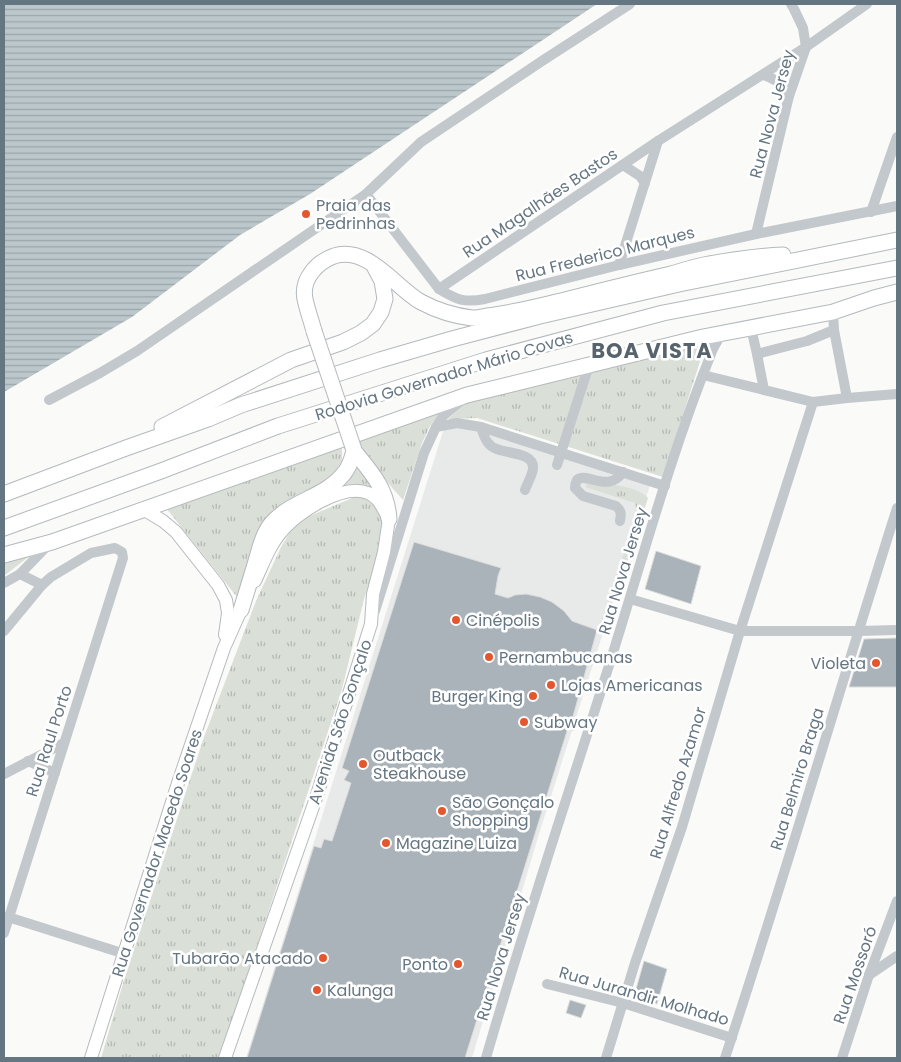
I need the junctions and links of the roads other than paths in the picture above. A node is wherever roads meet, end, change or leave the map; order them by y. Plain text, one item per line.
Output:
1 (630, 4) edge
2 (790, 4) edge
3 (867, 4) edge
4 (806, 47) junction
5 (764, 74) junction
6 (789, 96) junction
7 (897, 137) edge
8 (658, 141) junction
9 (624, 165) junction
10 (645, 183) junction
11 (366, 194) junction
12 (897, 206) edge
13 (871, 212) junction
14 (756, 234) junction
15 (897, 240) edge
16 (832, 252) junction
17 (373, 264) junction
18 (619, 265) junction
19 (897, 268) edge
20 (439, 289) junction
21 (897, 292) edge
22 (833, 312) junction
23 (751, 328) junction
24 (834, 330) junction
25 (721, 334) junction
26 (703, 337) junction
27 (712, 352) junction
28 (757, 354) junction
29 (589, 365) junction
30 (703, 375) junction
31 (764, 390) junction
32 (897, 394) edge
33 (467, 395) junction
34 (847, 398) junction
35 (49, 400) dead end
36 (812, 402) junction
37 (436, 427) junction
38 (481, 427) junction
39 (126, 448) junction
40 (354, 449) junction
41 (561, 452) junction
42 (557, 464) dead end
43 (623, 472) junction
44 (665, 486) junction
45 (525, 490) dead end
46 (4, 494) edge
47 (897, 508) edge
48 (142, 509) junction
49 (389, 519) junction
50 (620, 521) dead end
51 (4, 528) edge
52 (52, 542) junction
53 (4, 555) edge
54 (20, 574) junction
55 (4, 583) edge
56 (42, 585) junction
57 (630, 599) junction
58 (241, 610) junction
59 (371, 624) junction
60 (897, 630) edge
61 (4, 631) edge
62 (740, 631) junction
63 (858, 631) junction
64 (224, 648) junction
65 (64, 743) junction
66 (28, 761) junction
67 (54, 773) junction
68 (4, 774) edge
69 (897, 901) edge
70 (6, 917) edge
71 (4, 933) edge
72 (125, 954) junction
73 (897, 956) edge
74 (869, 975) junction
75 (548, 984) dead end
76 (622, 1003) junction
77 (732, 1038) junction
78 (91, 1058) edge
79 (225, 1058) edge
80 (486, 1058) edge
81 (606, 1058) edge
82 (725, 1058) edge
83 (842, 1058) edge

1 - 11 street
2 - 4 street, Rua Nova Jersey
3 - 4 street, Rua Magalhães Bastos
4 - 5 street, Rua Magalhães Bastos
4 - 6 street, Rua Nova Jersey
5 - 6 street
5 - 8 street, Rua Magalhães Bastos
6 - 14 street, Rua Nova Jersey
7 - 13 street
8 - 9 street, Rua Magalhães Bastos
8 - 10 street
9 - 10 street
9 - 20 street, Rua Magalhães Bastos
10 - 18 street
11 - 20 street, Rua Frederico Marques
11 - 35 street
12 - 13 street, Rua Frederico Marques
13 - 14 street, Rua Frederico Marques
14 - 18 street, Rua Frederico Marques
15 - 16 highway, Rodovia Governador Mário Covas
16 - 17 highway
16 - 39 highway, Rodovia Governador Mário Covas
17 - 39 highway
17 - 40 highway, bridge
18 - 20 street, Rua Frederico Marques
19 - 51 highway, Rodovia Governador Mário Covas
21 - 22 highway
22 - 23 highway
22 - 24 street
23 - 25 highway
23 - 28 street
24 - 28 street
24 - 34 street
25 - 26 highway
25 - 27 street, Rua Nova Jersey
26 - 27 street
26 - 29 highway
27 - 30 street, Rua Nova Jersey
28 - 31 street
29 - 33 highway
29 - 41 street
30 - 31 street
30 - 44 street, Rua Nova Jersey
31 - 36 street
32 - 34 street
33 - 37 street, Avenida São Gonçalo
33 - 48 highway
34 - 36 street
36 - 62 street, Rua Alfredo Azamor
37 - 38 street
37 - 59 street, Avenida São Gonçalo
38 - 41 street
38 - 45 street
39 - 46 highway, Rodovia Governador Mário Covas
40 - 49 highway
40 - 58 highway
41 - 42 street
41 - 43 street
43 - 44 street
43 - 50 street
44 - 57 street, Rua Nova Jersey
47 - 63 street, Rua Belmiro Braga
48 - 52 highway
48 - 64 main road, Rua Governador Macedo Soares
49 - 58 main road, Rua Governador Macedo Soares
49 - 59 main road
52 - 53 highway
52 - 54 street
54 - 55 street
54 - 56 street
56 - 61 street
56 - 65 street, Rua Raul Porto
57 - 62 street
57 - 80 street, Rua Nova Jersey
58 - 64 main road, Rua Governador Macedo Soares
59 - 79 main road, Avenida São Gonçalo
60 - 63 street
62 - 63 street
62 - 76 street, Rua Alfredo Azamor
63 - 77 street, Rua Belmiro Braga
64 - 72 main road, Rua Governador Macedo Soares
65 - 66 street
65 - 67 street, Rua Raul Porto
66 - 67 street
66 - 68 street
67 - 70 street, Rua Raul Porto
69 - 74 street, Rua Mossoró
70 - 71 street, Rua Raul Porto
70 - 72 street
72 - 78 main road, Rua Governador Macedo Soares
73 - 74 street
74 - 83 street, Rua Mossoró
75 - 76 street, Rua Jurandir Molhado
76 - 77 street, Rua Jurandir Molhado
76 - 81 street, Rua Alfredo Azamor
77 - 82 street, Rua Belmiro Braga

